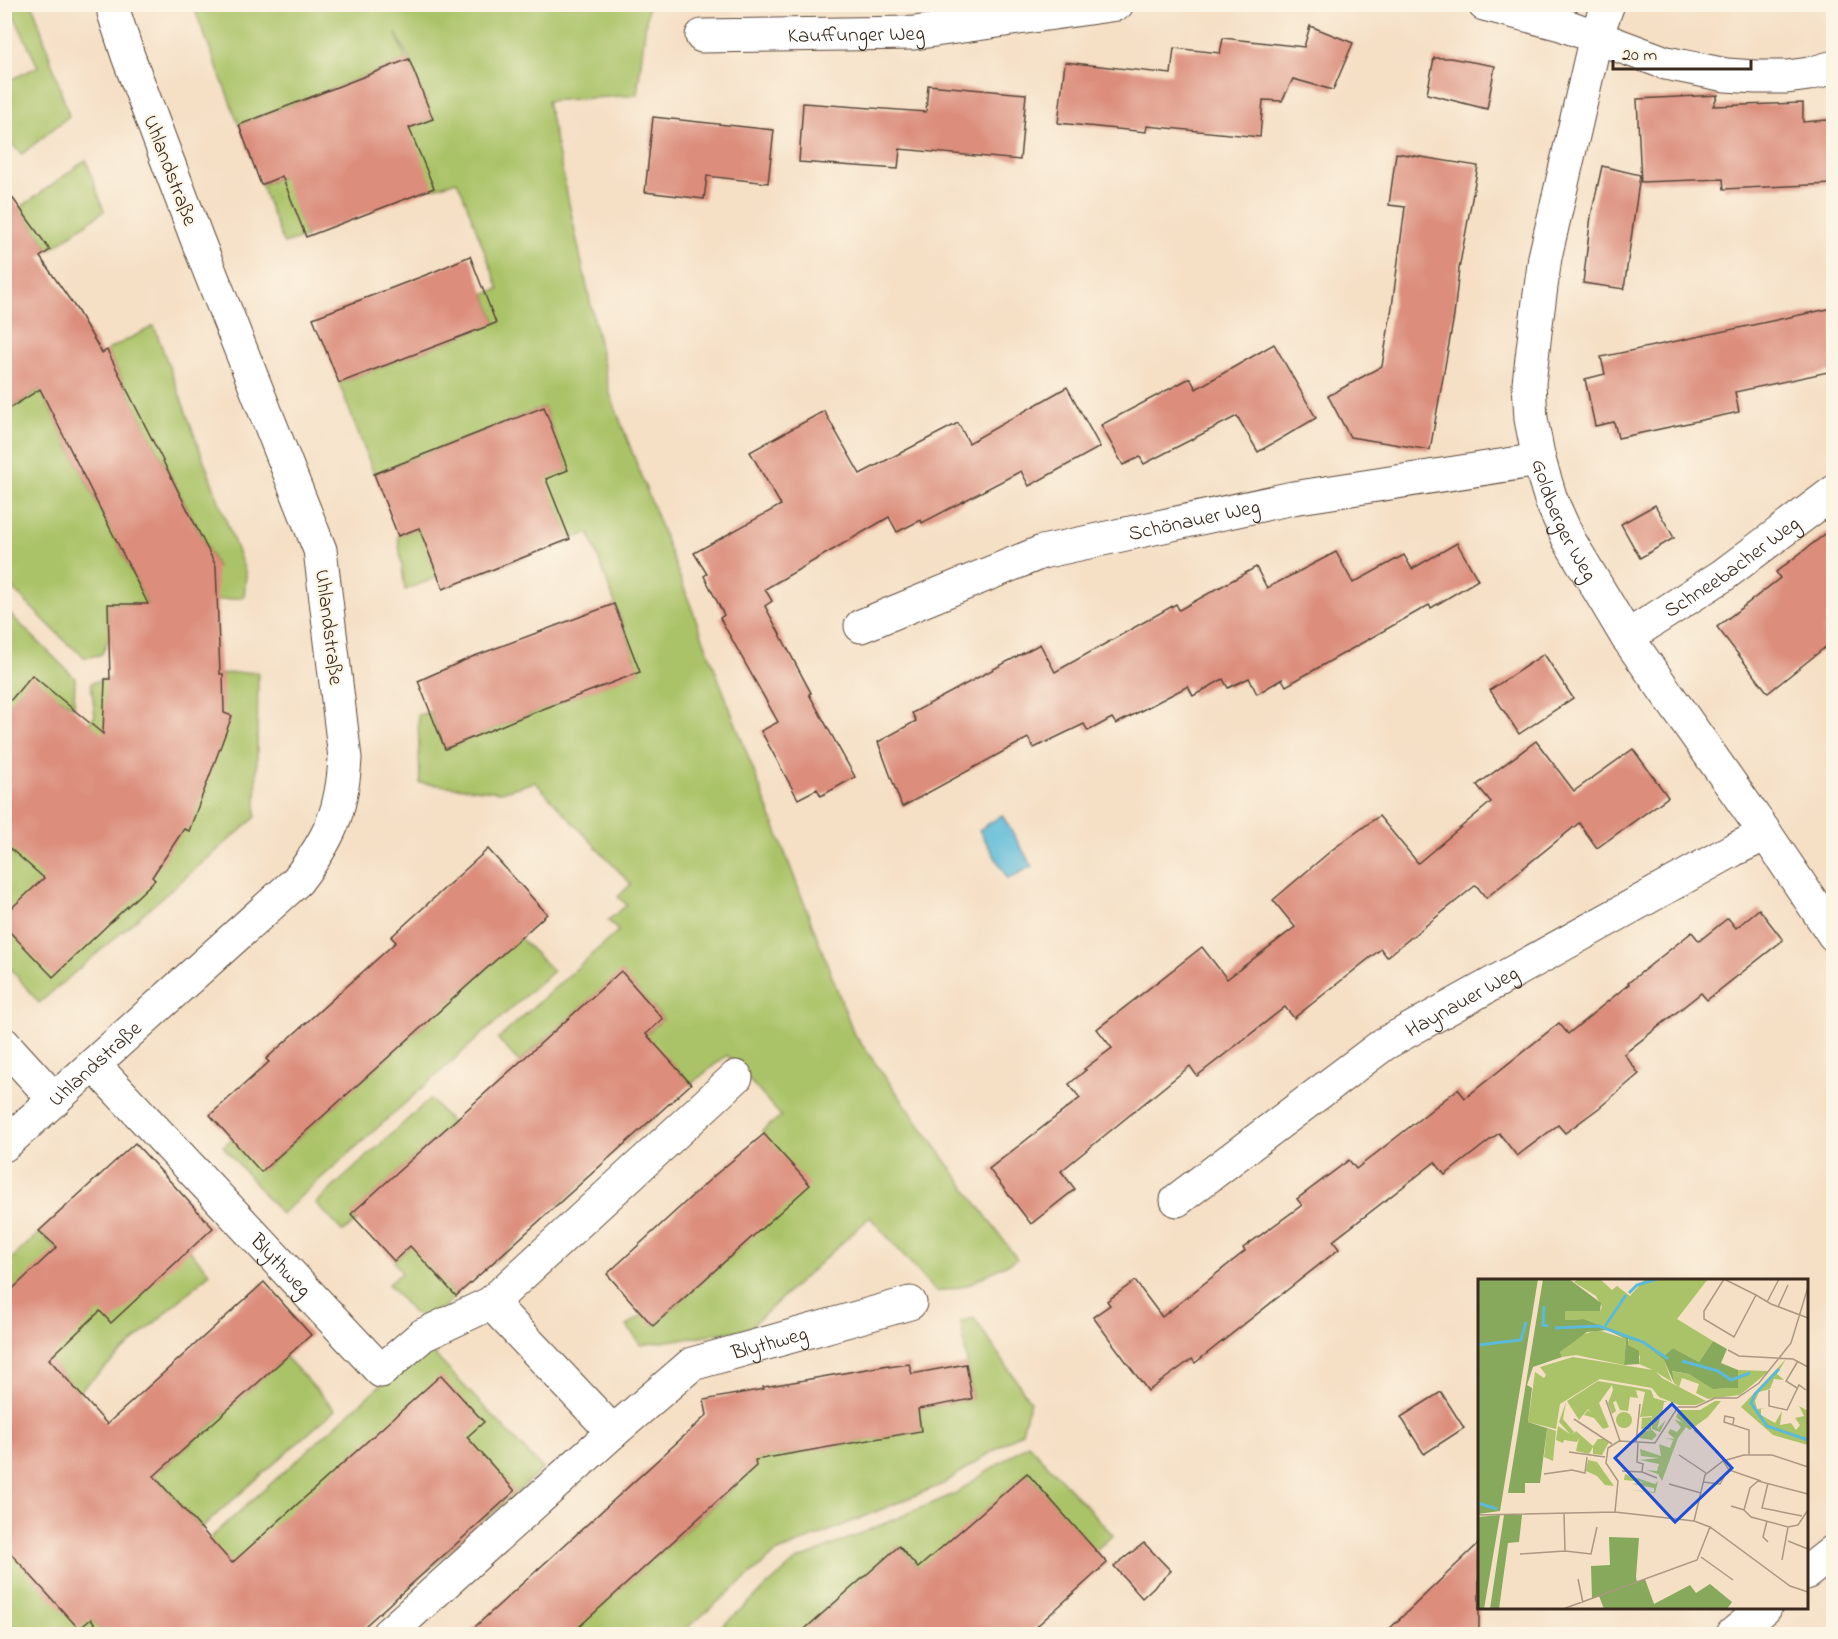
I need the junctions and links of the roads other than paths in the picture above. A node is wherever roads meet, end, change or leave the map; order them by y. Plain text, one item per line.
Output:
1 (114, 4) edge
2 (1117, 4) edge
3 (1484, 4) edge
4 (1608, 4) edge
5 (702, 36) dead end
6 (1596, 36) junction
7 (1833, 68) edge
8 (1539, 460) junction
9 (1833, 492) edge
10 (861, 626) dead end
11 (1628, 637) junction
12 (1766, 834) junction
13 (1833, 935) edge
14 (4, 1044) edge
15 (94, 1065) junction
16 (736, 1077) dead end
17 (55, 1100) junction
18 (4, 1145) edge
19 (1177, 1200) dead end
20 (491, 1303) junction
21 (910, 1303) dead end
22 (613, 1432) junction
23 (1833, 1551) edge
24 (1808, 1571) edge
25 (1764, 1609) edge
26 (388, 1635) edge
27 (1733, 1635) edge

1 - 15 street, Uhlandstraße
2 - 5 street, Kauffunger Weg
3 - 6 street
4 - 6 street, Goldberger Weg
6 - 7 street
6 - 8 street, Goldberger Weg
8 - 10 street, Schönauer Weg
8 - 11 street, Goldberger Weg
9 - 11 street, Schneebacher Weg
11 - 12 street, Goldberger Weg
12 - 13 street, Goldberger Weg
12 - 19 street, Haynauer Weg
14 - 17 street
15 - 17 street, Uhlandstraße
15 - 20 street, Blythweg
16 - 20 street, Blythweg
17 - 18 street, Uhlandstraße
20 - 22 street
21 - 22 street, Blythweg
22 - 26 street, Blythweg
23 - 24 street
25 - 27 street

